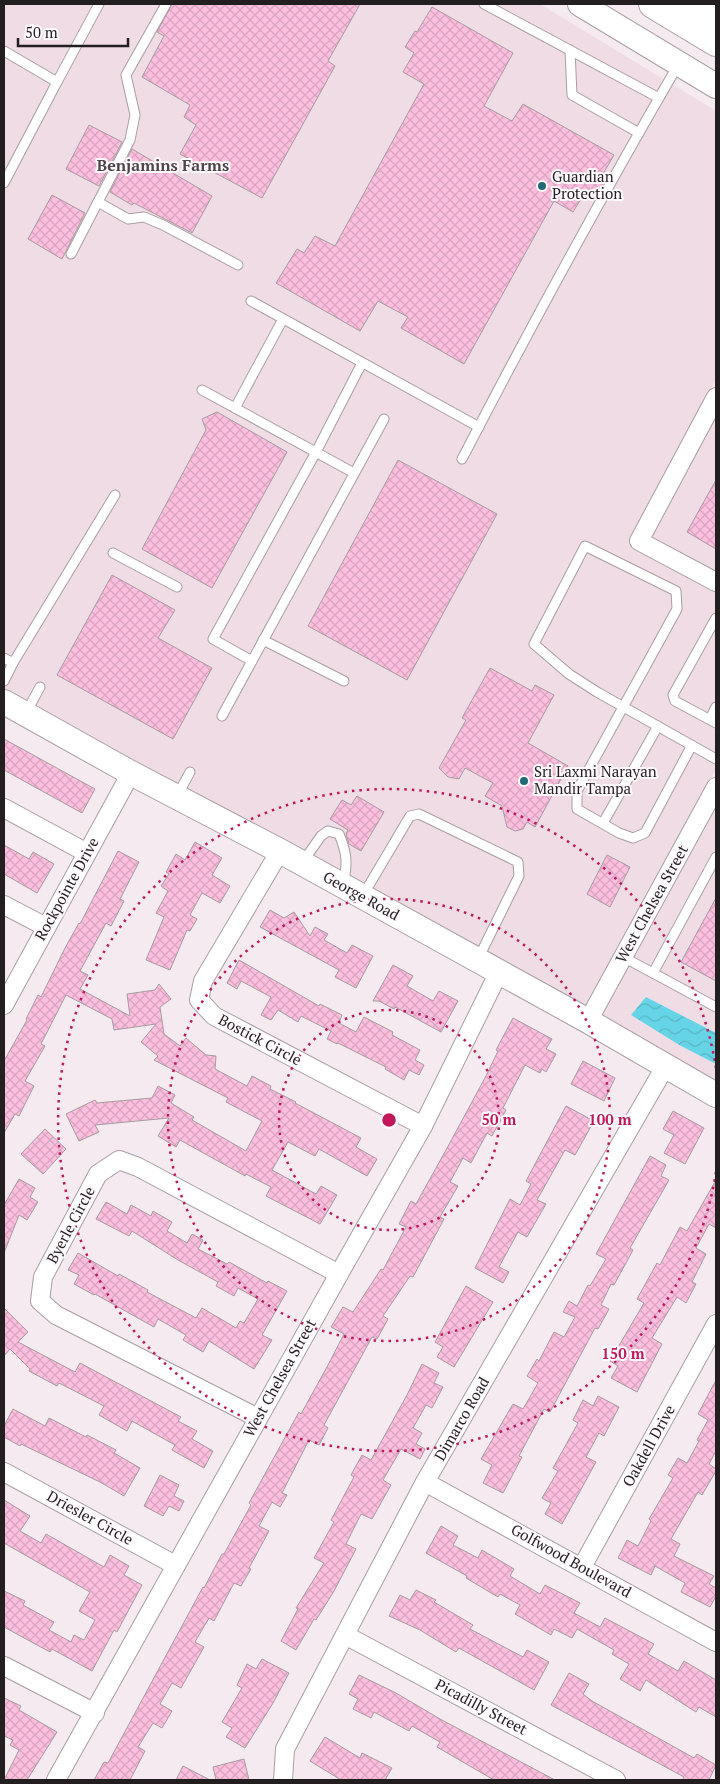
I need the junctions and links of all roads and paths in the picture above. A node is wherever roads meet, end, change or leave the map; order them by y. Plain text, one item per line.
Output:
1 (99, 4) edge
2 (166, 4) edge
3 (484, 4) edge
4 (580, 4) edge
5 (653, 4) edge
6 (692, 4) edge
7 (716, 19) edge
8 (716, 42) edge
9 (570, 50) junction
10 (4, 51) edge
11 (680, 63) junction
12 (57, 82) junction
13 (716, 86) edge
14 (659, 98) junction
15 (639, 133) junction
16 (4, 183) edge
17 (98, 202) junction
18 (71, 254) dead end
19 (238, 265) dead end
20 (251, 301) dead end
21 (283, 319) junction
22 (362, 363) junction
23 (202, 390) dead end
24 (716, 397) edge
25 (235, 408) junction
26 (384, 419) dead end
27 (479, 427) junction
28 (316, 452) junction
29 (462, 459) dead end
30 (354, 473) junction
31 (115, 495) dead end
32 (113, 553) dead end
33 (716, 582) edge
34 (177, 587) dead end
35 (716, 618) edge
36 (264, 640) junction
37 (4, 658) edge
38 (252, 661) junction
39 (13, 663) junction
40 (4, 681) edge
41 (344, 681) dead end
42 (40, 687) dead end
43 (4, 702) edge
44 (624, 707) junction
45 (716, 707) edge
46 (26, 714) junction
47 (222, 716) dead end
48 (713, 721) edge
49 (658, 726) junction
50 (692, 745) junction
51 (716, 759) edge
52 (190, 772) dead end
53 (132, 773) junction
54 (716, 787) edge
55 (176, 796) junction
56 (4, 808) edge
57 (603, 824) junction
58 (280, 851) junction
59 (87, 853) junction
60 (716, 857) edge
61 (302, 863) junction
62 (352, 891) junction
63 (4, 905) edge
64 (46, 928) junction
65 (623, 957) junction
66 (477, 960) junction
67 (499, 972) junction
68 (653, 973) junction
69 (4, 1003) edge
70 (716, 1007) edge
71 (588, 1021) junction
72 (665, 1067) junction
73 (716, 1095) edge
74 (423, 1126) junction
75 (339, 1274) junction
76 (716, 1324) edge
77 (258, 1418) junction
78 (4, 1472) edge
79 (425, 1482) junction
80 (176, 1565) junction
81 (582, 1567) junction
82 (345, 1635) junction
83 (716, 1642) edge
84 (4, 1666) edge
85 (94, 1713) junction
86 (56, 1780) edge
87 (283, 1780) edge
88 (616, 1780) edge

1 - 12 lane
2 - 17 lane
3 - 9 lane
4 - 11 street
5 - 8 highway
6 - 7 highway
9 - 14 lane
9 - 15 lane
10 - 12 lane
11 - 13 street
11 - 14 lane
12 - 16 lane
14 - 15 lane
15 - 27 lane
17 - 18 lane
17 - 19 lane
20 - 21 lane
21 - 22 lane
21 - 25 lane
22 - 27 lane
22 - 28 lane
23 - 25 lane
24 - 33 street
25 - 28 lane
26 - 30 lane
27 - 29 lane
28 - 30 lane
28 - 38 lane
30 - 36 lane
31 - 39 lane
32 - 34 lane
35 - 48 lane
36 - 38 lane
36 - 41 lane
37 - 39 lane
38 - 47 lane
39 - 40 lane
42 - 46 lane
43 - 46 street, George Road
44 - 44 lane
44 - 49 lane
44 - 57 lane
45 - 48 lane
46 - 53 street, George Road
49 - 50 lane
49 - 57 lane
50 - 51 lane
50 - 57 lane
52 - 55 lane
53 - 55 street, George Road
53 - 59 street, Rockpointe Drive
54 - 65 street, West Chelsea Street
55 - 58 street, George Road
56 - 59 street
58 - 61 street, George Road
58 - 74 street, Bostick Circle
59 - 64 street, Rockpointe Drive
60 - 68 lane
61 - 62 street, George Road
61 - 62 lane
62 - 66 street, George Road
62 - 66 lane
63 - 64 street
64 - 69 street, Rockpointe Drive
65 - 68 lane
65 - 71 street, West Chelsea Street
66 - 67 street, George Road
67 - 71 street, George Road
67 - 74 street, West Chelsea Street
68 - 70 lane
71 - 72 street, George Road
72 - 73 street, George Road
72 - 79 street, Dimarco Road
74 - 75 street, West Chelsea Street
75 - 77 street, West Chelsea Street
75 - 77 street, Byerle Circle
76 - 81 street, Oakdell Drive
77 - 80 street, West Chelsea Street
78 - 80 street, Driesler Circle
79 - 81 street, Golfwood Boulevard
79 - 82 street, Dimarco Road
80 - 85 street, West Chelsea Street
81 - 83 street, Golfwood Boulevard
82 - 87 street, Dimarco Road
82 - 88 street, Picadilly Street
84 - 85 street
85 - 86 street, West Chelsea Street

